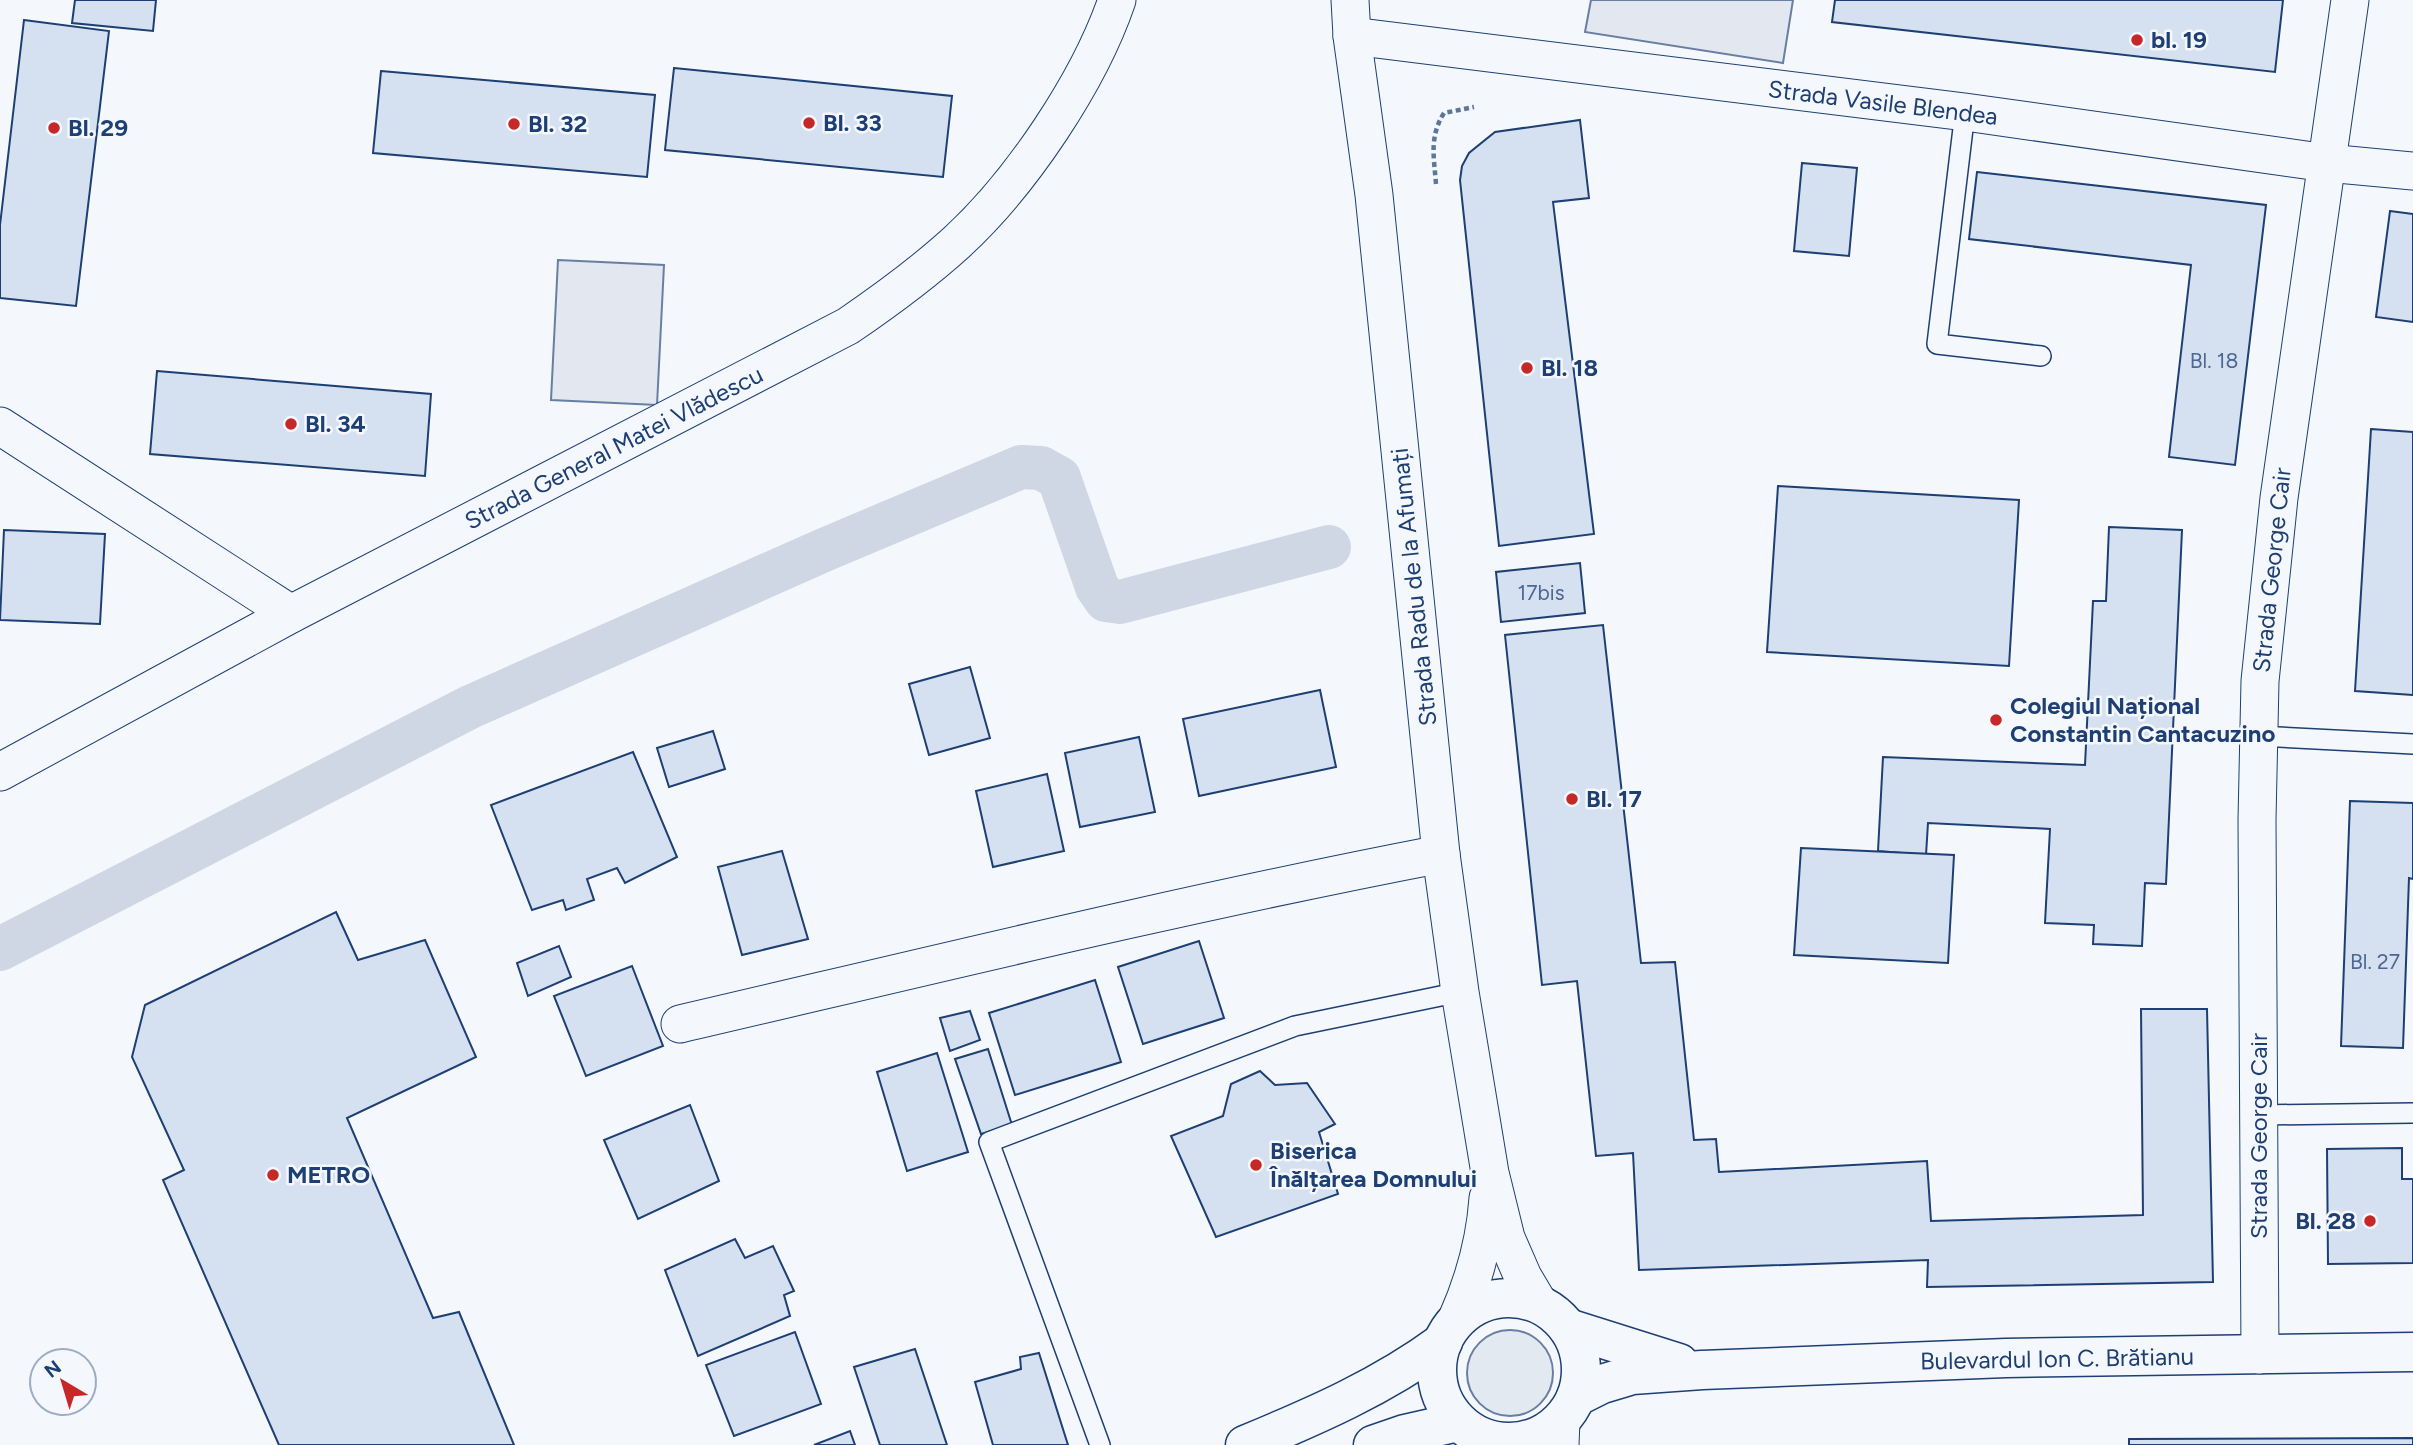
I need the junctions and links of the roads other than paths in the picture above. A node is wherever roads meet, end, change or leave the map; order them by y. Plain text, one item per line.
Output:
1 (1117, 0) edge
2 (1350, 0) edge
3 (2350, 0) edge
4 (1352, 36) junction
5 (1965, 112) junction
6 (2327, 163) junction
7 (2413, 171) edge
8 (2041, 356) dead end
9 (0, 426) edge
10 (291, 614) junction
11 (2259, 736) junction
12 (2413, 744) edge
13 (0, 772) edge
14 (1441, 854) junction
15 (1460, 992) junction
16 (680, 1024) dead end
17 (2413, 1113) edge
18 (2259, 1115) junction
19 (1490, 1172) junction
20 (1539, 1304) junction
21 (1568, 1328) junction
22 (1449, 1331) junction
23 (2413, 1352) edge
24 (2260, 1355) junction
25 (1702, 1370) junction
26 (1566, 1421) edge
27 (1472, 1433) edge
28 (1100, 1445) edge
29 (1245, 1445) edge
30 (1373, 1445) edge

1 - 10 street, Strada General Matei Vlădescu
2 - 4 street, Strada Radu de la Afumați
3 - 6 street, Strada George Cair
4 - 5 street, Strada Vasile Blendea
4 - 14 street, Strada Radu de la Afumați
5 - 6 street, Strada Vasile Blendea
5 - 8 lane
6 - 7 street, Strada Vasile Blendea
6 - 11 street, Strada George Cair
9 - 10 street
10 - 13 street, Strada General Matei Vlădescu
11 - 12 lane
11 - 18 street, Strada George Cair
14 - 15 street, Strada Radu de la Afumați
14 - 16 street
15 - 19 street, Strada Radu de la Afumați
15 - 28 lane
17 - 18 lane
18 - 24 street, Strada George Cair
19 - 20 street, Strada Radu de la Afumați
19 - 22 street, Strada Radu de la Afumați
20 - 21 main road
20 - 22 main road
21 - 25 main road, Bulevardul Ion C. Brătianu
21 - 26 main road
22 - 27 main road
22 - 29 main road
23 - 24 main road, Bulevardul Ion C. Brătianu
24 - 25 main road, Bulevardul Ion C. Brătianu
25 - 26 main road, Bulevardul Ion C. Brătianu
26 - 27 main road
27 - 30 main road

